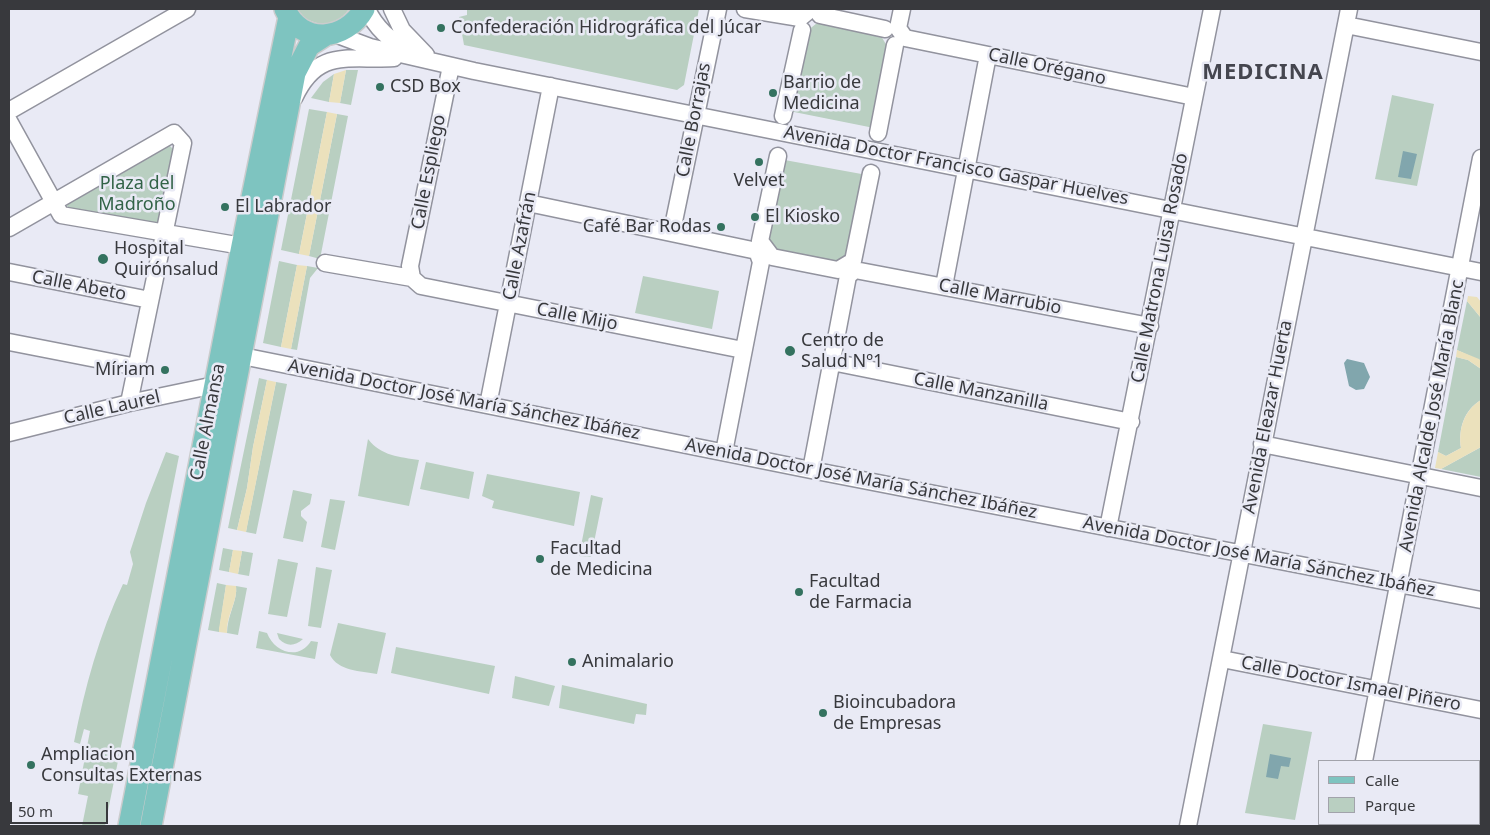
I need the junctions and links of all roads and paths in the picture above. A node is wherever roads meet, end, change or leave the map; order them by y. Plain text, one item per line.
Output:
1 (187, 9) edge
2 (366, 9) edge
3 (392, 9) edge
4 (718, 9) edge
5 (745, 9) edge
6 (902, 9) edge
7 (1212, 9) edge
8 (1349, 9) edge
9 (284, 11) edge
10 (808, 18) edge
11 (1346, 25) junction
12 (331, 34) junction
13 (893, 36) junction
14 (1481, 52) edge
15 (988, 55) junction
16 (423, 59) junction
17 (451, 66) junction
18 (552, 86) junction
19 (1194, 97) junction
20 (9, 111) edge
21 (695, 115) junction
22 (783, 116) dead end
23 (286, 117) junction
24 (9, 121) edge
25 (878, 133) dead end
26 (778, 156) dead end
27 (1481, 158) edge
28 (966, 168) junction
29 (870, 173) dead end
30 (54, 202) junction
31 (528, 203) junction
32 (1172, 209) junction
33 (9, 228) edge
34 (672, 231) junction
35 (164, 233) junction
36 (1303, 235) junction
37 (242, 246) junction
38 (761, 249) junction
39 (325, 263) dead end
40 (1460, 268) junction
41 (848, 270) junction
42 (9, 272) edge
43 (1481, 272) edge
44 (412, 278) junction
45 (944, 286) junction
46 (150, 300) junction
47 (508, 304) junction
48 (1150, 326) junction
49 (9, 342) edge
50 (743, 350) junction
51 (242, 356) junction
52 (832, 362) junction
53 (137, 367) junction
54 (215, 385) junction
55 (129, 402) junction
56 (488, 405) junction
57 (1130, 422) junction
58 (9, 433) edge
59 (1262, 444) junction
60 (724, 452) junction
61 (811, 470) junction
62 (1420, 476) junction
63 (1481, 488) edge
64 (1108, 528) junction
65 (1242, 554) junction
66 (1399, 584) junction
67 (1481, 600) edge
68 (1222, 659) junction
69 (1378, 690) junction
70 (1481, 710) edge
71 (1364, 760) edge
72 (129, 826) edge
73 (151, 826) edge
74 (1188, 826) edge

1 - 20 street
2 - 12 main road, Calle Almansa
2 - 16 street, Avenida Doctor Francisco Gaspar Huelves
3 - 16 street
4 - 21 street, Calle Borrajas
5 - 10 street, Calle Orégano
6 - 13 street
7 - 19 street, Calle Matrona Luisa Rosado
8 - 11 street, Avenida Eleazar Huerta
9 - 12 main road
9 - 37 main road, Calle Almansa
10 - 13 street, Calle Orégano
10 - 22 street
11 - 14 street
11 - 36 street, Avenida Eleazar Huerta
12 - 16 street, Avenida Doctor Francisco Gaspar Huelves
12 - 23 main road, Calle Almansa
13 - 15 street, Calle Orégano
13 - 25 street
15 - 19 street, Calle Orégano
15 - 28 street
16 - 17 street, Avenida Doctor Francisco Gaspar Huelves
16 - 23 street, Calle Almansa
17 - 18 street, Avenida Doctor Francisco Gaspar Huelves
17 - 44 street, Calle Espliego
18 - 21 street, Avenida Doctor Francisco Gaspar Huelves
18 - 31 street, Calle Azafrán
19 - 32 street, Calle Matrona Luisa Rosado
21 - 28 street, Avenida Doctor Francisco Gaspar Huelves
21 - 34 street, Calle Borrajas
23 - 51 main road, Calle Almansa
24 - 30 street
26 - 38 street
27 - 40 street, Avenida Alcalde José María Blanc
28 - 32 street, Avenida Doctor Francisco Gaspar Huelves
28 - 45 street
29 - 41 street
30 - 33 street
30 - 35 street
30 - 35 street
31 - 34 street, Calle Marrubio
31 - 47 street, Calle Azafrán
32 - 36 street, Avenida Doctor Francisco Gaspar Huelves
32 - 48 street, Calle Matrona Luisa Rosado
34 - 38 street, Calle Marrubio
35 - 37 street
35 - 46 street
36 - 40 street, Avenida Doctor Francisco Gaspar Huelves
36 - 59 street, Avenida Eleazar Huerta
37 - 54 main road, Calle Almansa
38 - 41 street, Calle Marrubio
38 - 50 street
39 - 44 street, Calle Mijo
40 - 43 street, Avenida Doctor Francisco Gaspar Huelves
40 - 62 street, Avenida Alcalde José María Blanc
41 - 45 street, Calle Marrubio
41 - 52 street
42 - 46 street, Calle Abeto
44 - 47 street, Calle Mijo
45 - 48 street, Calle Marrubio
46 - 53 street
47 - 50 street, Calle Mijo
47 - 56 street, Calle Azafrán
48 - 57 street, Calle Matrona Luisa Rosado
49 - 53 street
50 - 60 street
51 - 56 street, Avenida Doctor José María Sánchez Ibáñez
51 - 73 main road, Calle Almansa
52 - 57 street, Calle Manzanilla
52 - 61 street
53 - 55 street
54 - 55 street, Calle Laurel
54 - 72 main road, Calle Almansa
55 - 58 street, Calle Laurel
56 - 60 street, Avenida Doctor José María Sánchez Ibáñez
57 - 64 street, Calle Matrona Luisa Rosado
59 - 62 street
59 - 65 street, Avenida Eleazar Huerta
60 - 61 street, Avenida Doctor José María Sánchez Ibáñez
61 - 64 street, Avenida Doctor José María Sánchez Ibáñez
62 - 63 street
62 - 66 street, Avenida Alcalde José María Blanc
64 - 65 street, Avenida Doctor José María Sánchez Ibáñez
65 - 66 street, Avenida Doctor José María Sánchez Ibáñez
65 - 68 street, Avenida Eleazar Huerta
66 - 67 street, Avenida Doctor José María Sánchez Ibáñez
66 - 69 street, Avenida Alcalde José María Blanc
68 - 69 street, Calle Doctor Ismael Piñero
68 - 74 street, Avenida Eleazar Huerta
69 - 70 street, Calle Doctor Ismael Piñero
69 - 71 street, Avenida Alcalde José María Blanc

